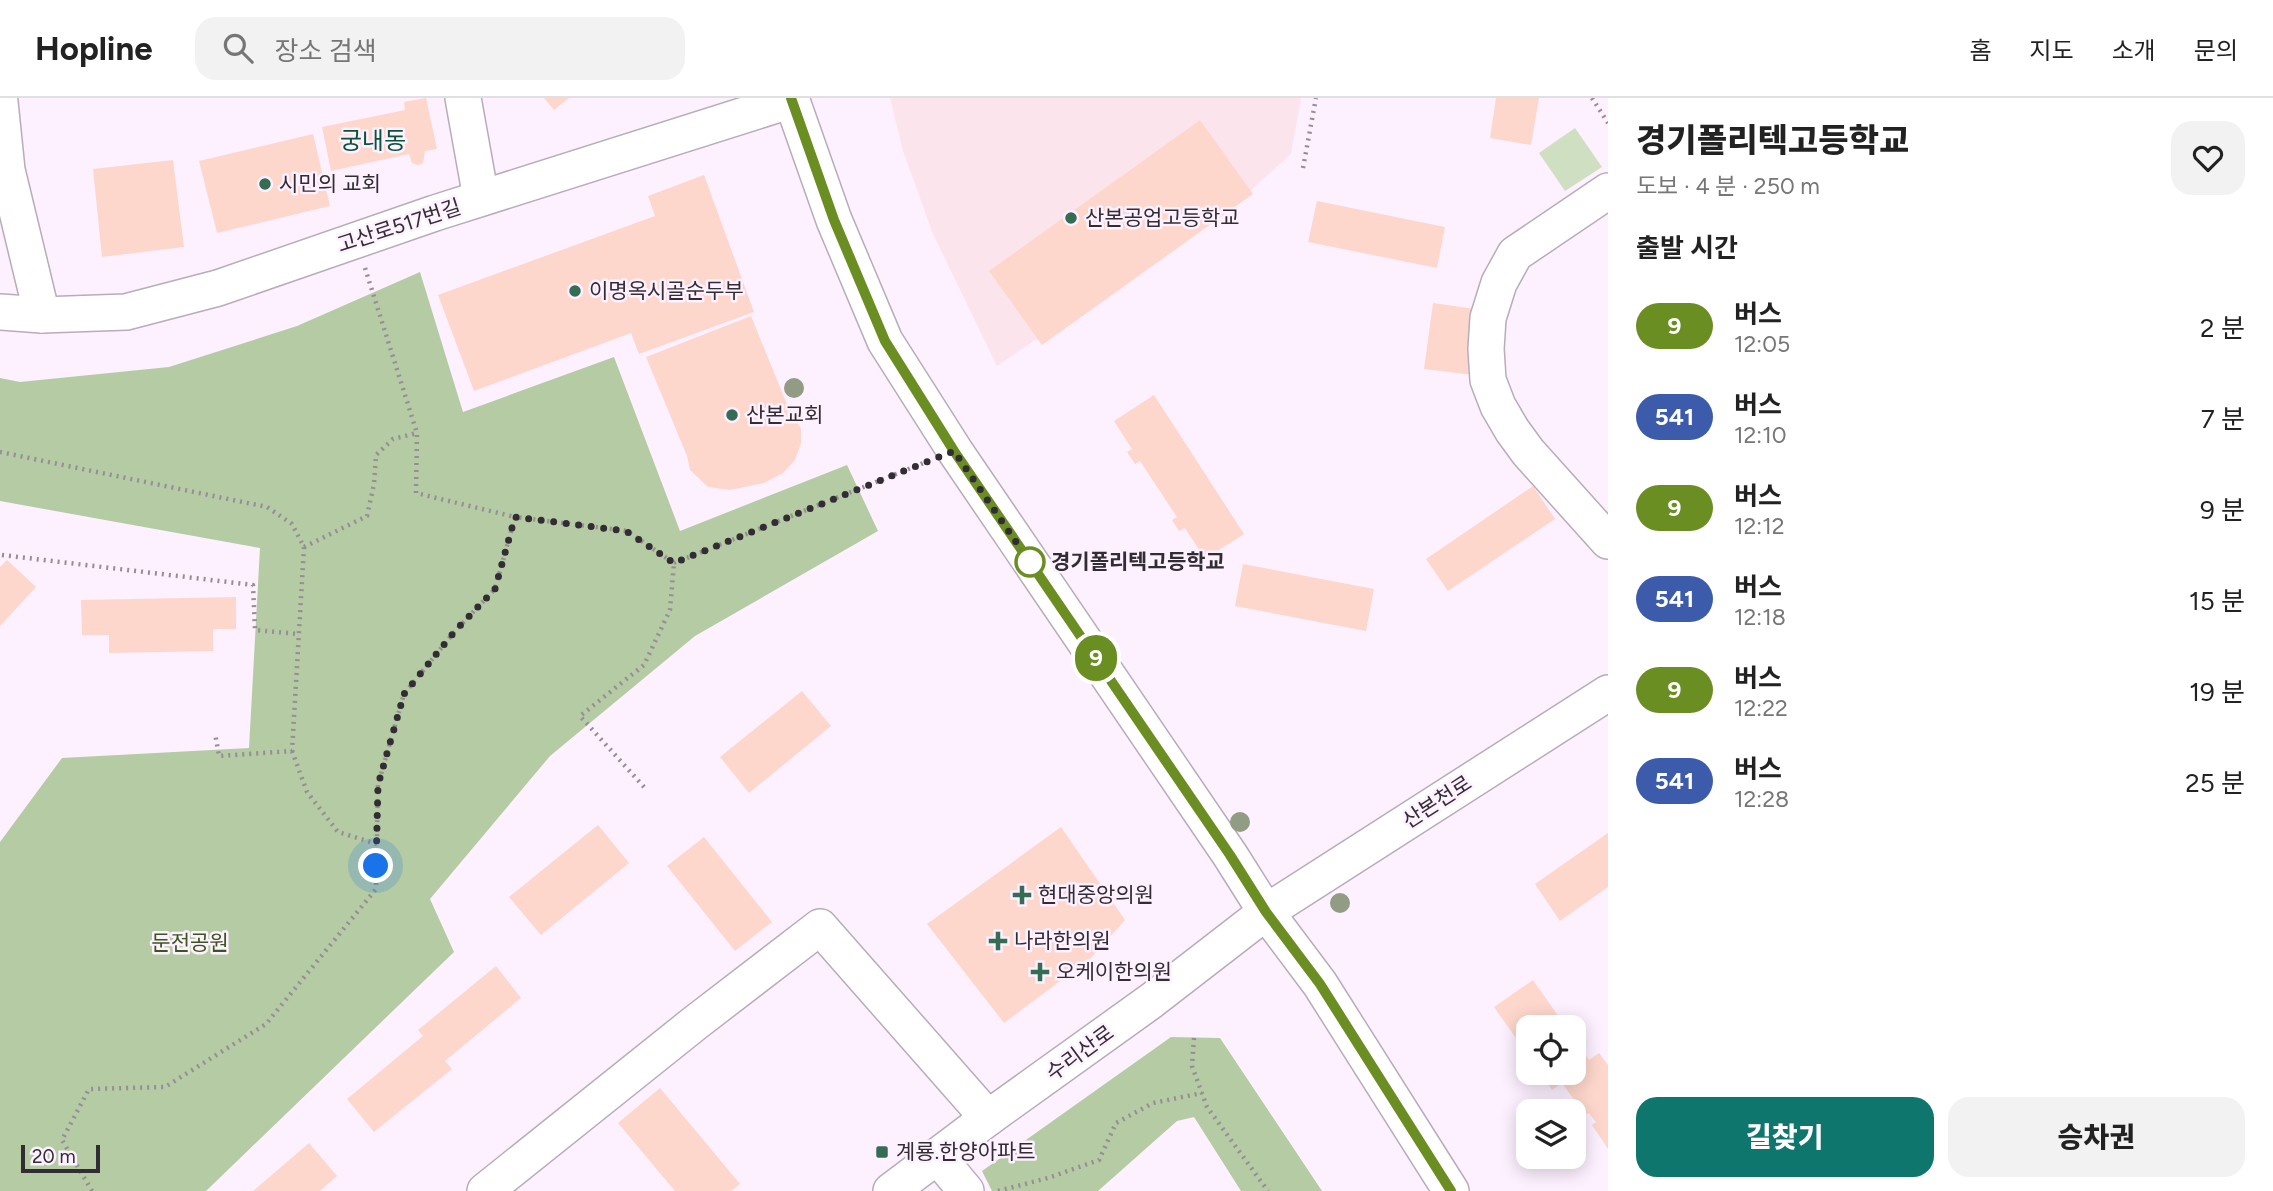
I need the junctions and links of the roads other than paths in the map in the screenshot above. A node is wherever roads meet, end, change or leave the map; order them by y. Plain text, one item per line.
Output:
1 (463, 98) edge
2 (792, 99) edge
3 (0, 102) edge
4 (1608, 191) edge
5 (481, 198) junction
6 (0, 312) edge
7 (42, 315) junction
8 (1608, 541) edge
9 (1608, 693) edge
10 (1266, 912) junction
11 (988, 1118) junction
12 (937, 1156) junction
13 (485, 1191) edge
14 (891, 1191) edge
15 (966, 1191) edge
16 (1451, 1191) edge

1 - 5 street
2 - 5 street, 고산로517번길
2 - 10 street
3 - 7 street
4 - 8 street
5 - 7 street, 고산로517번길
6 - 7 street, 고산로517번길
9 - 10 street, 산본천로
10 - 11 street, 수리산로
10 - 16 street
11 - 12 street, 수리산로
11 - 13 street
12 - 14 street, 수리산로
12 - 15 street

